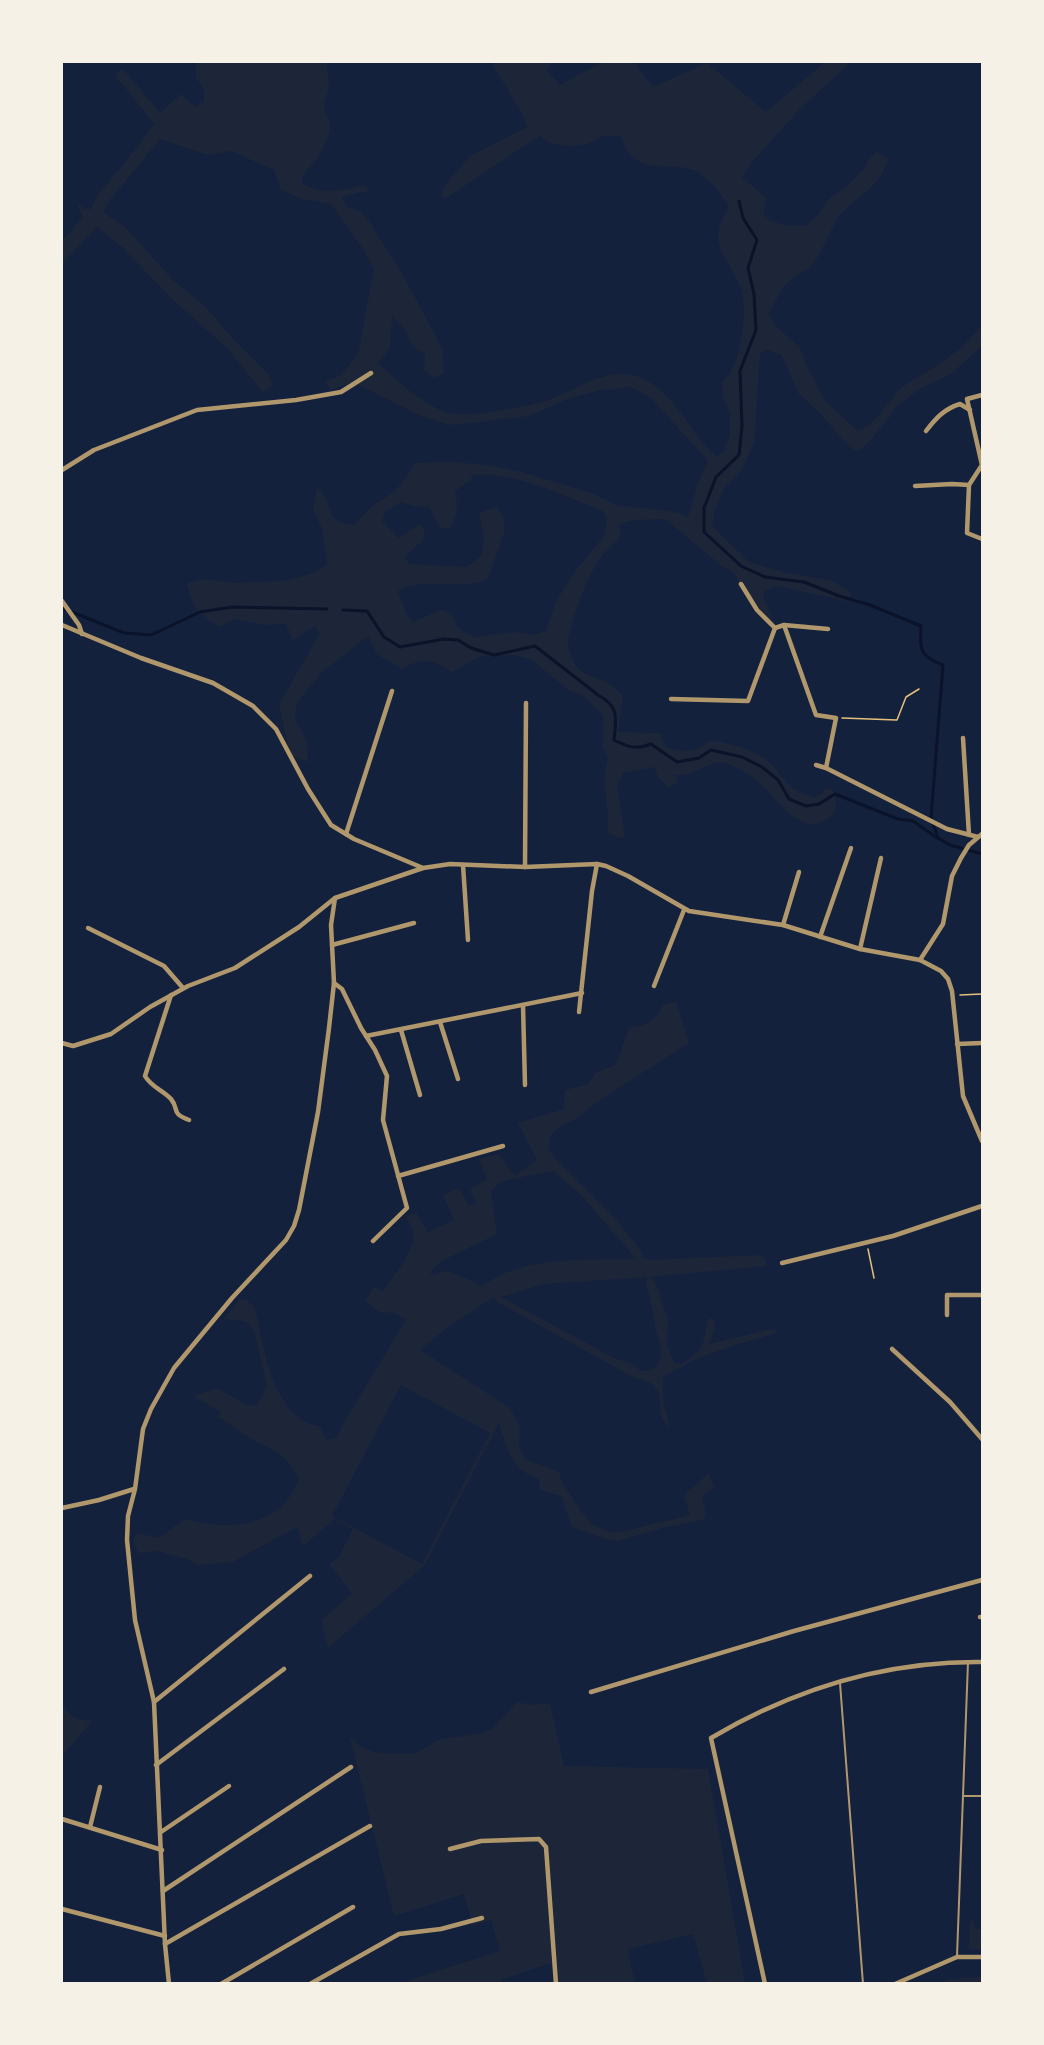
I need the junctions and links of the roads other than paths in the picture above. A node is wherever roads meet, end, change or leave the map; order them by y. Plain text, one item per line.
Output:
1 (371, 374) dead end
2 (982, 395) edge
3 (970, 410) junction
4 (926, 432) dead end
5 (62, 470) edge
6 (969, 485) junction
7 (915, 486) dead end
8 (982, 539) edge
9 (741, 584) dead end
10 (62, 601) edge
11 (62, 625) edge
12 (784, 625) junction
13 (775, 628) junction
14 (828, 629) dead end
15 (83, 635) junction
16 (392, 691) dead end
17 (671, 699) dead end
18 (526, 703) dead end
19 (963, 738) dead end
20 (816, 765) dead end
21 (826, 768) junction
22 (346, 834) junction
23 (969, 835) junction
24 (980, 835) edge
25 (851, 848) dead end
26 (881, 858) dead end
27 (597, 864) junction
28 (463, 865) junction
29 (525, 867) junction
30 (423, 868) junction
31 (799, 872) dead end
32 (335, 898) junction
33 (684, 910) junction
34 (414, 923) dead end
35 (783, 926) junction
36 (88, 928) dead end
37 (820, 937) junction
38 (468, 940) dead end
39 (332, 945) junction
40 (860, 949) junction
41 (920, 960) junction
42 (334, 983) junction
43 (654, 986) dead end
44 (183, 988) junction
45 (582, 993) junction
46 (171, 995) junction
47 (523, 1005) junction
48 (579, 1012) dead end
49 (440, 1022) junction
50 (401, 1030) junction
51 (366, 1036) junction
52 (62, 1043) edge
53 (982, 1043) edge
54 (957, 1044) junction
55 (458, 1079) dead end
56 (525, 1084) dead end
57 (420, 1095) dead end
58 (189, 1120) dead end
59 (982, 1140) edge
60 (503, 1146) dead end
61 (398, 1176) junction
62 (982, 1206) edge
63 (373, 1240) dead end
64 (782, 1263) dead end
65 (982, 1295) edge
66 (947, 1315) dead end
67 (892, 1349) dead end
68 (982, 1439) edge
69 (135, 1489) junction
70 (62, 1508) edge
71 (310, 1576) dead end
72 (982, 1580) edge
73 (968, 1662) junction
74 (982, 1662) edge
75 (284, 1669) dead end
76 (840, 1680) junction
77 (591, 1692) dead end
78 (154, 1702) junction
79 (156, 1765) junction
80 (351, 1767) dead end
81 (229, 1786) dead end
82 (100, 1787) dead end
83 (963, 1796) junction
84 (982, 1796) edge
85 (62, 1819) edge
86 (370, 1826) dead end
87 (90, 1827) junction
88 (160, 1832) junction
89 (450, 1848) dead end
90 (162, 1850) junction
91 (163, 1891) junction
92 (353, 1907) dead end
93 (62, 1910) edge
94 (482, 1918) dead end
95 (165, 1936) junction
96 (165, 1944) junction
97 (982, 1956) edge
98 (957, 1957) junction
99 (169, 1983) edge
100 (221, 1983) edge
101 (310, 1983) edge
102 (556, 1983) edge
103 (765, 1983) edge
104 (863, 1983) edge
105 (895, 1983) edge

1 - 5 street
2 - 3 street
3 - 4 street
3 - 6 street
6 - 7 street
6 - 8 street
9 - 13 street
10 - 15 street
11 - 15 street
12 - 13 street
12 - 14 street
12 - 21 street
13 - 17 street
15 - 22 street
16 - 22 street
18 - 29 street
19 - 23 street
20 - 21 street
21 - 23 street
22 - 30 street
23 - 24 street
24 - 41 street
25 - 37 street
26 - 40 street
27 - 29 street
27 - 33 street
27 - 45 street
28 - 29 street
28 - 30 street
28 - 38 street
30 - 32 street
31 - 35 street
32 - 39 street
32 - 44 street
33 - 35 street
33 - 43 street
34 - 39 street
35 - 37 street
36 - 44 street
37 - 40 street
39 - 42 street
40 - 41 street
41 - 54 street
42 - 51 street
42 - 69 street
44 - 46 street
45 - 47 street
45 - 48 street
46 - 52 street
46 - 58 street
47 - 49 street
47 - 56 street
49 - 50 street
49 - 55 street
50 - 51 street
50 - 57 street
51 - 61 street
53 - 54 street
54 - 59 street
60 - 61 street
61 - 63 street
62 - 64 street
65 - 66 street
67 - 68 street
69 - 70 street
69 - 78 street
71 - 78 street
72 - 77 street
73 - 74 street
73 - 76 street
73 - 83 lane
75 - 79 street
76 - 103 street
76 - 104 lane
78 - 79 street
79 - 88 street
80 - 91 street
81 - 88 street
82 - 87 street
83 - 84 lane
83 - 98 lane
85 - 87 street
86 - 96 street
87 - 90 street
88 - 90 street
89 - 102 street
90 - 91 street
91 - 95 street
92 - 100 street
93 - 95 street
94 - 101 street
95 - 96 street
96 - 99 street
97 - 98 street
98 - 105 street

